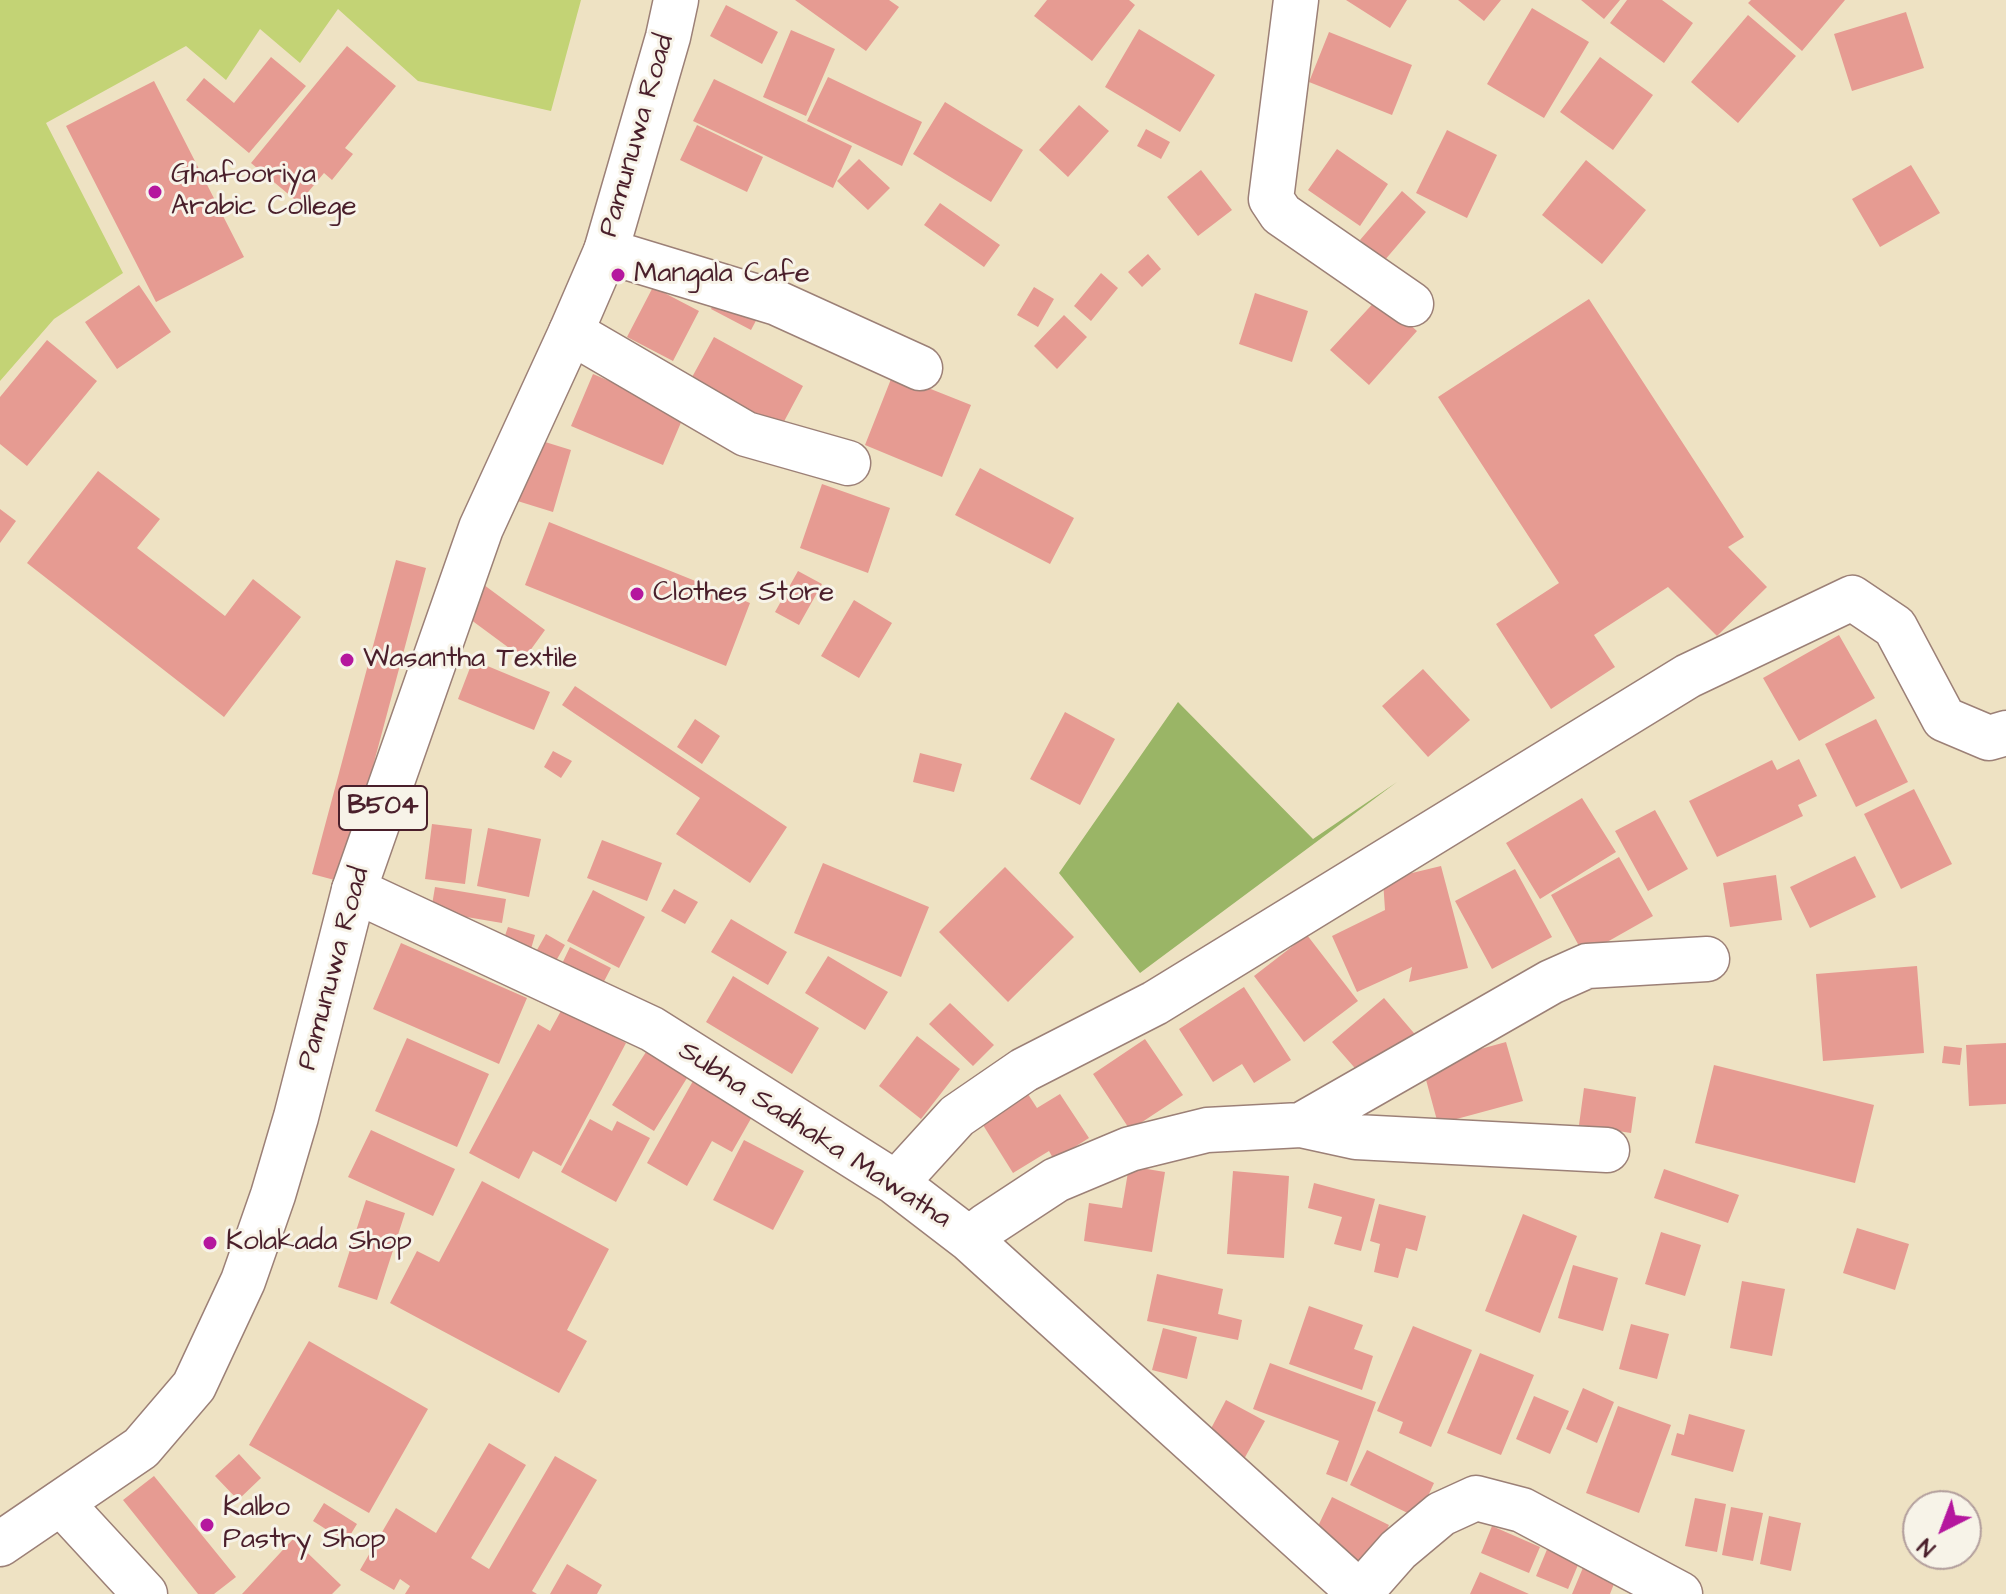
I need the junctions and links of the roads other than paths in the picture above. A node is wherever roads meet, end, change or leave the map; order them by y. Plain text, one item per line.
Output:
1 (676, 0) edge
2 (1296, 0) edge
3 (606, 251) junction
4 (1411, 304) dead end
5 (571, 332) junction
6 (920, 368) dead end
7 (848, 463) dead end
8 (2006, 733) edge
9 (354, 890) junction
10 (1707, 959) dead end
11 (1301, 1125) junction
12 (1607, 1150) dead end
13 (896, 1183) junction
14 (969, 1239) junction
15 (61, 1503) junction
16 (7, 1531) edge
17 (145, 1594) edge
18 (1360, 1594) edge
19 (1680, 1594) edge

1 - 3 street, Pamunuwa Road / B504
2 - 4 street
3 - 5 street, Pamunuwa Road / B504
3 - 6 street
5 - 7 street
5 - 9 street, Pamunuwa Road / B504
8 - 13 street
9 - 13 street, Subha Sadhaka Mawatha
9 - 15 street, Pamunuwa Road / B504
10 - 11 street
11 - 12 street
11 - 14 street
13 - 14 street, Subha Sadhaka Mawatha
14 - 18 street, Subha Sadhaka Mawatha
15 - 16 street, Pamunuwa Road / B504
15 - 17 street
18 - 19 street

